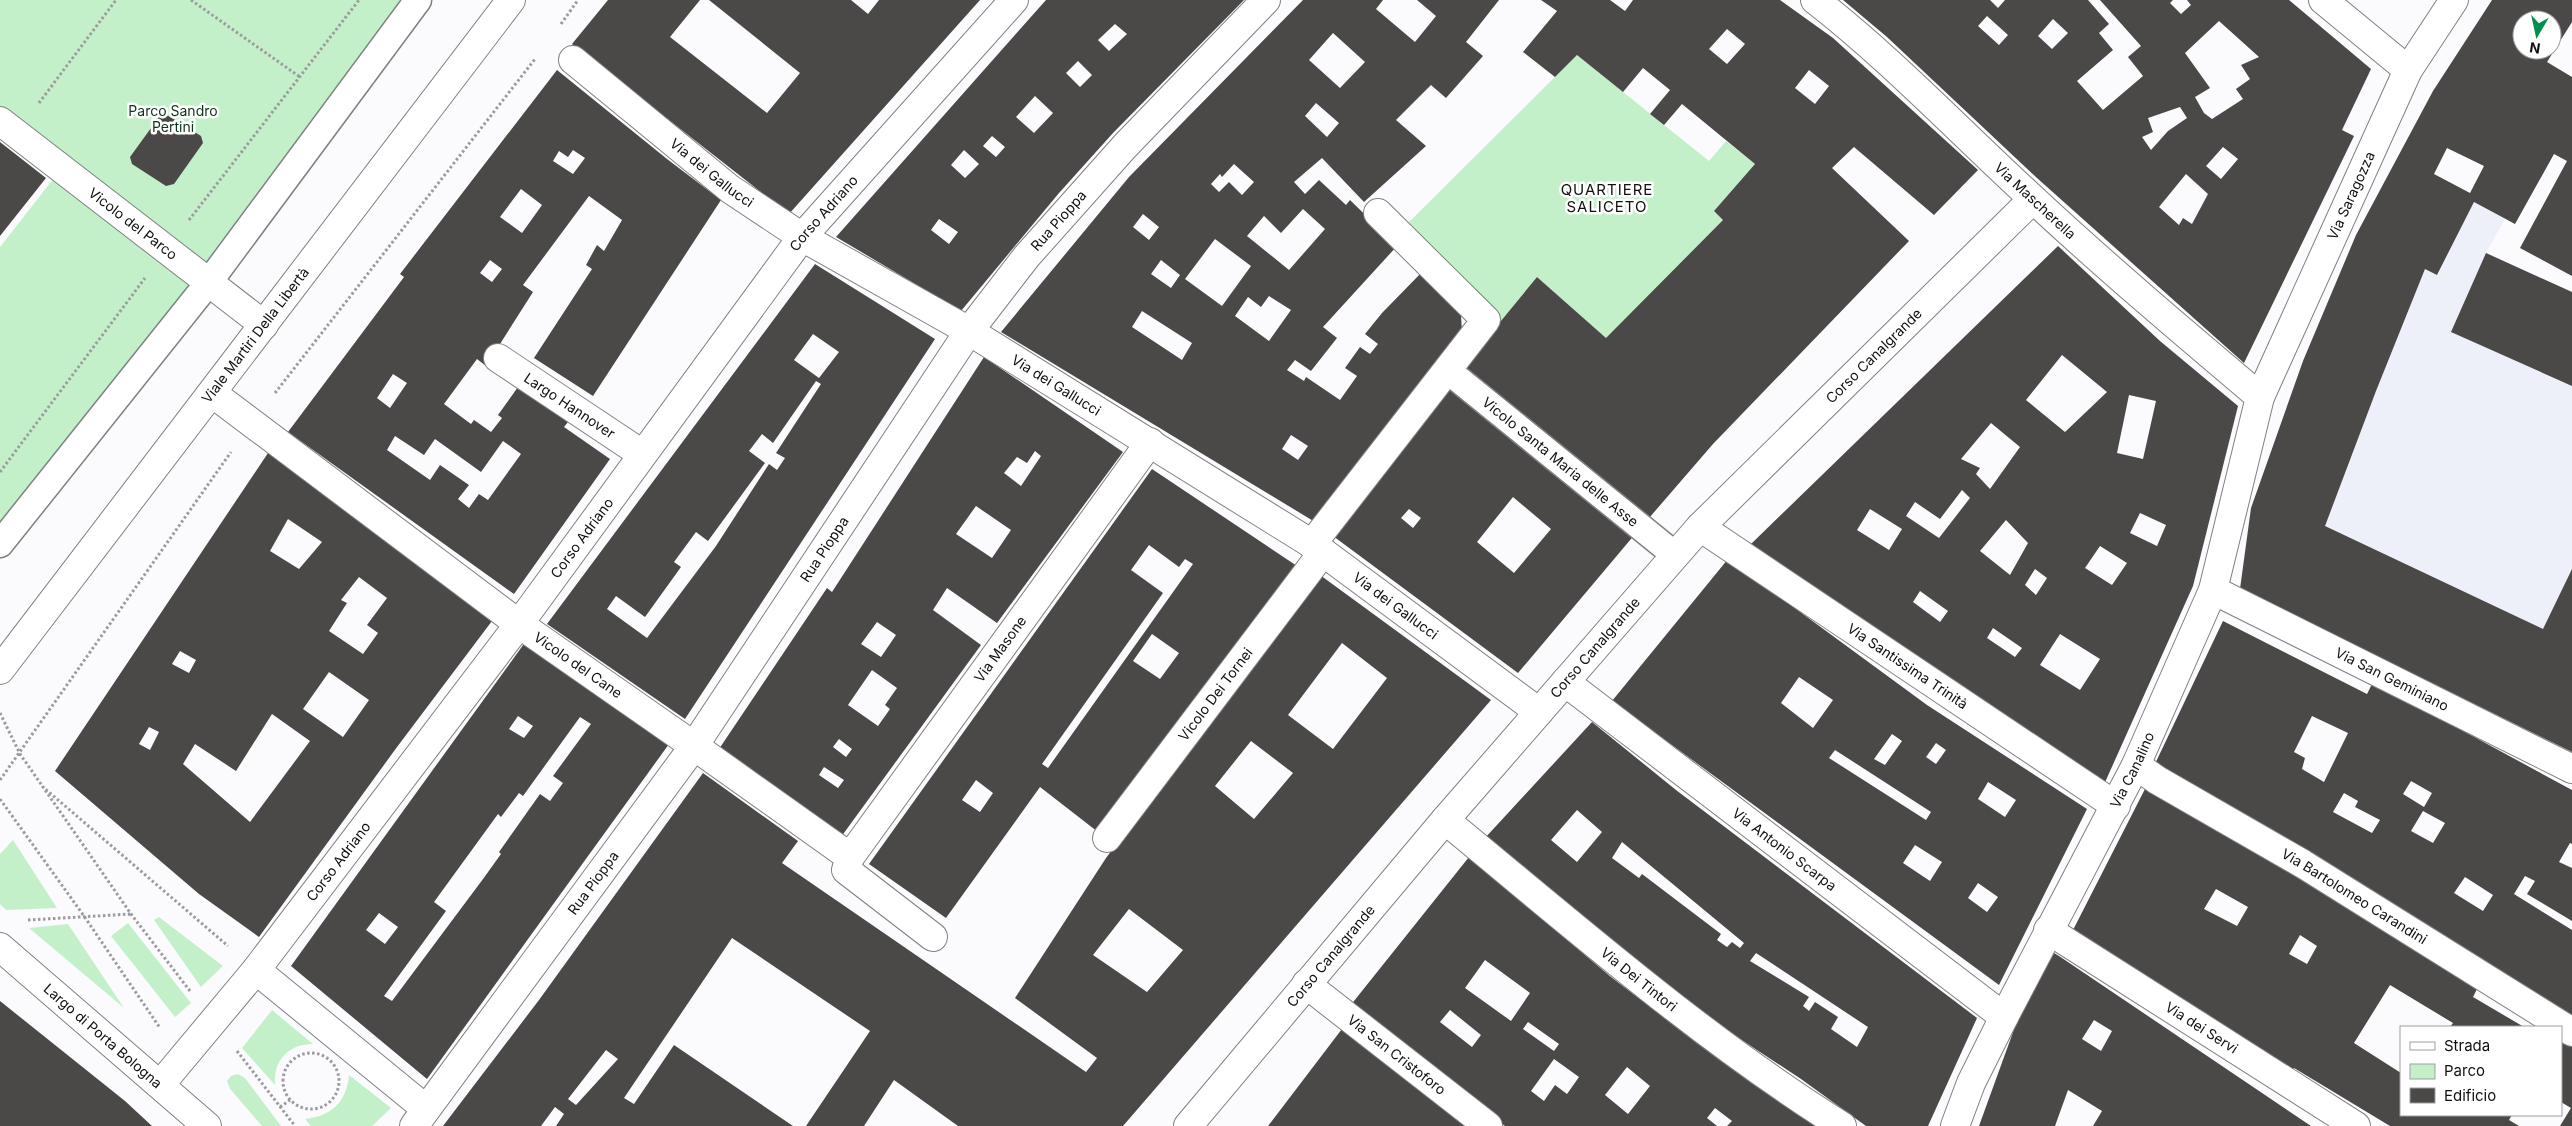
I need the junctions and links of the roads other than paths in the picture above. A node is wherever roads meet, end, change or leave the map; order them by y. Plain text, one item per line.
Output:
1 (418, 0) edge
2 (511, 0) edge
3 (1014, 0) edge
4 (1266, 0) edge
5 (1815, 0) edge
6 (2323, 0) edge
7 (2454, 0) edge
8 (573, 60) dead end
9 (2408, 70) junction
10 (8, 128) edge
11 (2032, 199) junction
12 (1378, 213) dead end
13 (802, 237) junction
14 (209, 282) junction
15 (264, 324) junction
16 (969, 331) junction
17 (498, 358) dead end
18 (1447, 370) junction
19 (212, 393) junction
20 (2260, 396) junction
21 (1150, 442) junction
22 (642, 454) junction
23 (1700, 527) junction
24 (0, 544) edge
25 (1318, 548) junction
26 (1675, 555) junction
27 (2213, 590) junction
28 (519, 624) junction
29 (0, 670) edge
30 (1565, 682) junction
31 (1539, 712) junction
32 (694, 746) junction
33 (2136, 765) junction
34 (2572, 768) edge
35 (2116, 806) junction
36 (1444, 820) junction
37 (1107, 838) dead end
38 (850, 857) junction
39 (2048, 930) junction
40 (933, 937) dead end
41 (0, 947) edge
42 (256, 970) junction
43 (1306, 984) junction
44 (2004, 1017) junction
45 (2572, 1032) edge
46 (160, 1085) junction
47 (420, 1118) edge
48 (207, 1126) edge
49 (1188, 1126) edge
50 (1488, 1126) edge
51 (1842, 1126) edge
52 (1955, 1126) edge
53 (2356, 1126) edge

1 - 14 lane
2 - 15 street, Viale Martiri Della Libertà
3 - 13 street, Corso Adriano
4 - 16 street, Rua Pioppa
5 - 11 street, Via Mascherella
6 - 9 street
7 - 9 street, Via Saragozza
8 - 13 street, Via dei Gallucci
9 - 20 street, Via Saragozza
10 - 14 street, Vicolo del Parco
11 - 20 street, Via Mascherella
11 - 23 street, Corso Canalgrande
12 - 18 street
13 - 16 street, Via dei Gallucci
13 - 22 street, Corso Adriano
14 - 15 street, Vicolo del Parco
14 - 24 lane
15 - 19 street, Viale Martiri Della Libertà
16 - 21 street, Via dei Gallucci
16 - 32 street, Rua Pioppa
17 - 22 street, Largo Hannover
18 - 25 street
18 - 26 lane, Vicolo Santa Maria delle Asse
19 - 28 street, Vicolo del Cane
19 - 29 street, Viale Martiri Della Libertà
20 - 27 street, Via Canalino
21 - 25 street, Via dei Gallucci
21 - 38 street, Via Masone
22 - 28 street, Corso Adriano
23 - 26 street, Corso Canalgrande
23 - 35 street, Via Santissima Trinità
25 - 31 street, Via dei Gallucci
25 - 37 street, Vicolo Dei Tornei
26 - 30 street, Corso Canalgrande
27 - 33 street, Via Canalino
27 - 34 street, Via San Geminiano
28 - 32 street, Vicolo del Cane
28 - 42 street, Corso Adriano
30 - 31 street, Corso Canalgrande
30 - 44 street, Via Antonio Scarpa
31 - 36 street, Corso Canalgrande
32 - 38 street, Vicolo del Cane
32 - 47 street, Rua Pioppa
33 - 35 street, Via Canalino
33 - 45 street, Via Bartolomeo Carandini
35 - 39 street, Via Canalino
36 - 43 street, Corso Canalgrande
36 - 51 street, Via Dei Tintori
38 - 40 street
39 - 44 street, Via Canalino
39 - 53 street, Via dei Servi
41 - 46 street, Largo di Porta Bologna
42 - 46 street, Corso Adriano
42 - 47 street
43 - 49 street, Corso Canalgrande
43 - 50 street, Via San Cristoforo
44 - 52 street, Via Canalino
46 - 48 street, Largo di Porta Bologna

